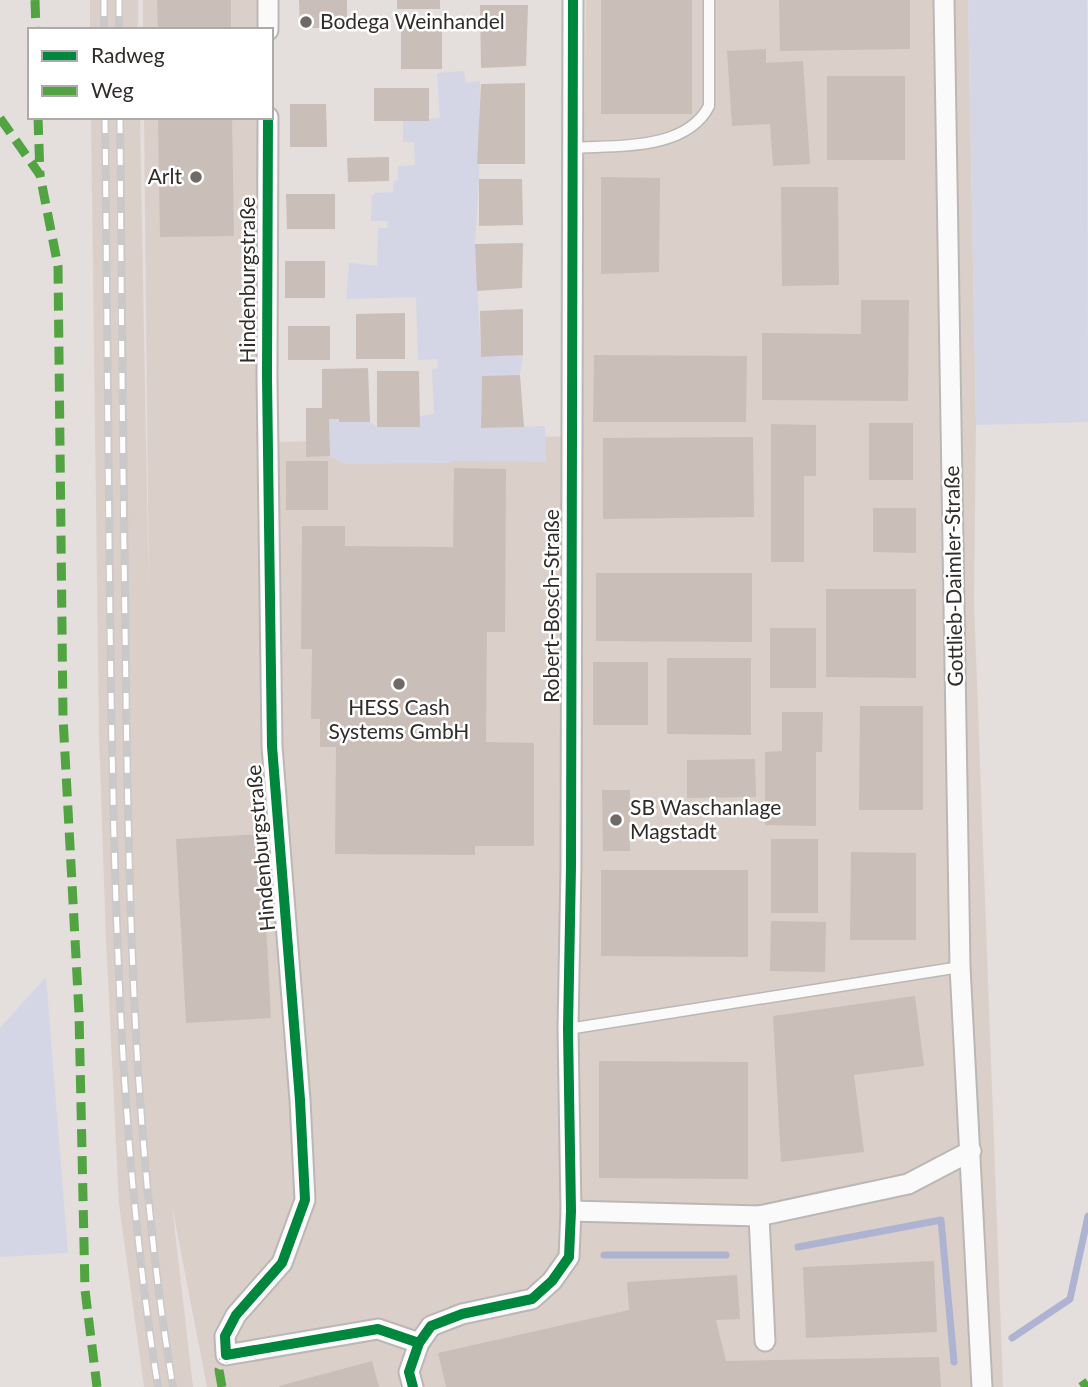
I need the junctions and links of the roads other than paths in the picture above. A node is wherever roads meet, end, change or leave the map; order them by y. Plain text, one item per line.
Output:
1 (268, 0) edge
2 (573, 0) edge
3 (709, 0) edge
4 (944, 0) edge
5 (268, 28) edge
6 (268, 119) edge
7 (573, 148) junction
8 (960, 967) junction
9 (568, 1029) junction
10 (971, 1151) junction
11 (571, 1211) junction
12 (759, 1216) junction
13 (765, 1342) dead end
14 (419, 1343) junction
15 (413, 1387) edge
16 (982, 1387) edge

1 - 5 street
2 - 7 street, Robert-Bosch-Straße
3 - 7 lane
4 - 8 street, Gottlieb-Daimler-Straße
6 - 14 street, Hindenburgstraße
7 - 9 street, Robert-Bosch-Straße
8 - 9 lane
8 - 10 street, Gottlieb-Daimler-Straße
9 - 11 street, Robert-Bosch-Straße
10 - 12 street
10 - 16 street, Gottlieb-Daimler-Straße
11 - 12 street
11 - 14 street, Robert-Bosch-Straße
12 - 13 street
14 - 15 street

